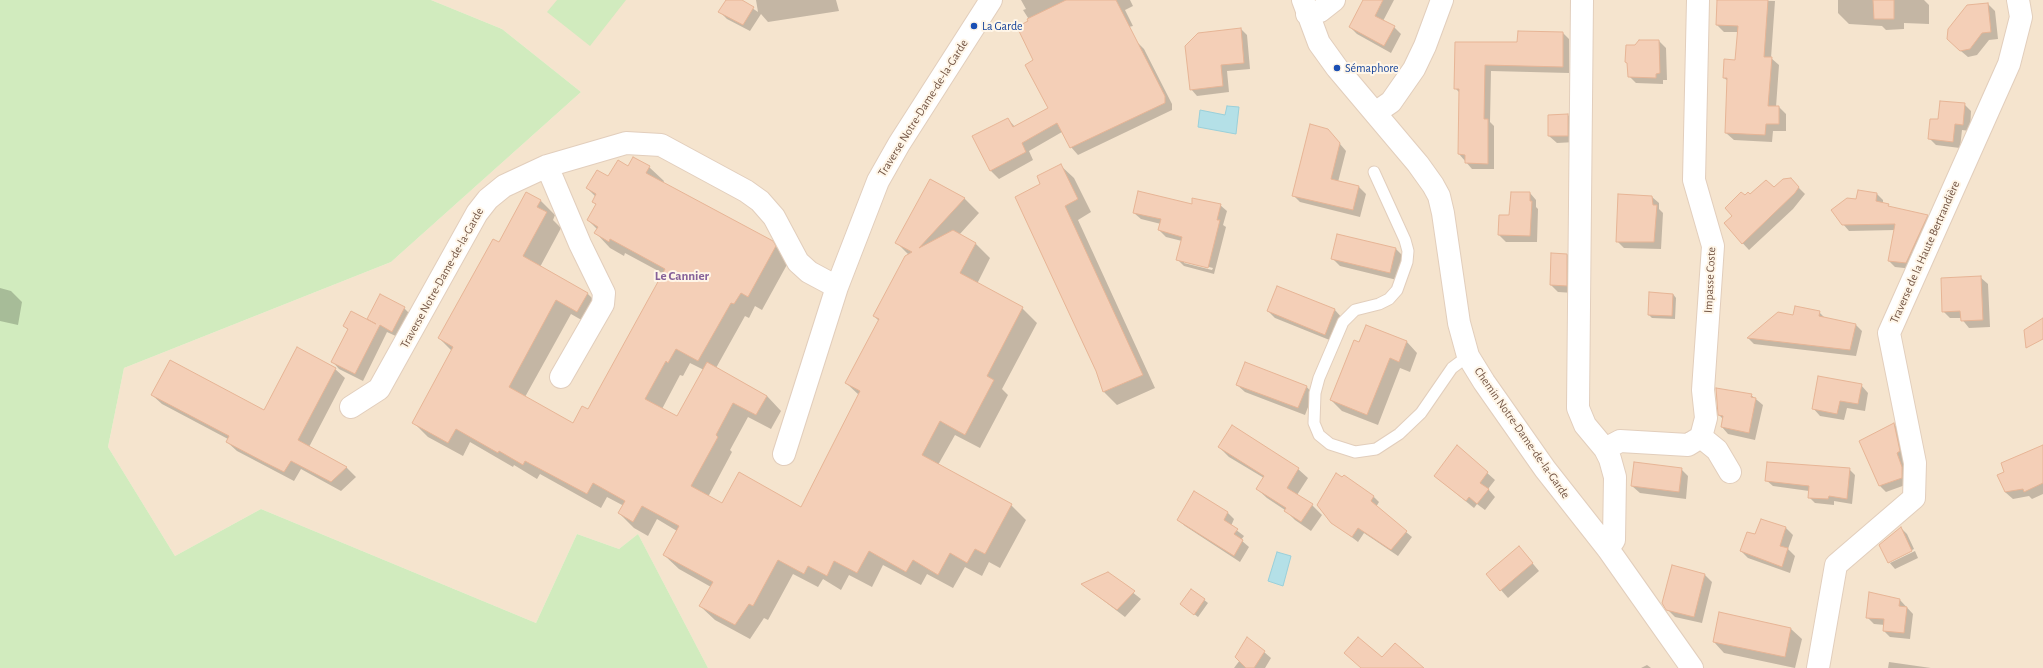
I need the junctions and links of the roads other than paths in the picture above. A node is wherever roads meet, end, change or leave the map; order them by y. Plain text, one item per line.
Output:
1 (991, 0) edge
2 (1334, 0) edge
3 (1442, 0) edge
4 (1582, 0) edge
5 (1698, 0) edge
6 (2018, 0) edge
7 (1305, 7) edge
8 (1375, 113) junction
9 (547, 166) junction
10 (1374, 172) dead end
11 (837, 287) junction
12 (1468, 356) junction
13 (561, 378) dead end
14 (351, 406) dead end
15 (1701, 437) junction
16 (1605, 449) junction
17 (784, 454) dead end
18 (1730, 472) dead end
19 (1608, 549) junction
20 (1692, 668) edge
21 (1818, 668) edge

1 - 11 street, Traverse Notre-Dame-de-la-Garde
2 - 7 street
3 - 8 street
4 - 16 street
5 - 15 street, Impasse Coste
6 - 21 street, Traverse de la Haute Bertrandière
7 - 8 street, Chemin Notre-Dame-de-la-Garde
8 - 12 street, Chemin Notre-Dame-de-la-Garde
9 - 11 street, Traverse Notre-Dame-de-la-Garde
9 - 13 street
9 - 14 street, Traverse Notre-Dame-de-la-Garde
10 - 12 lane
11 - 17 street, Traverse Notre-Dame-de-la-Garde
12 - 19 street, Chemin Notre-Dame-de-la-Garde
15 - 16 street
15 - 18 street
16 - 19 street
19 - 20 street, Chemin Notre-Dame-de-la-Garde

